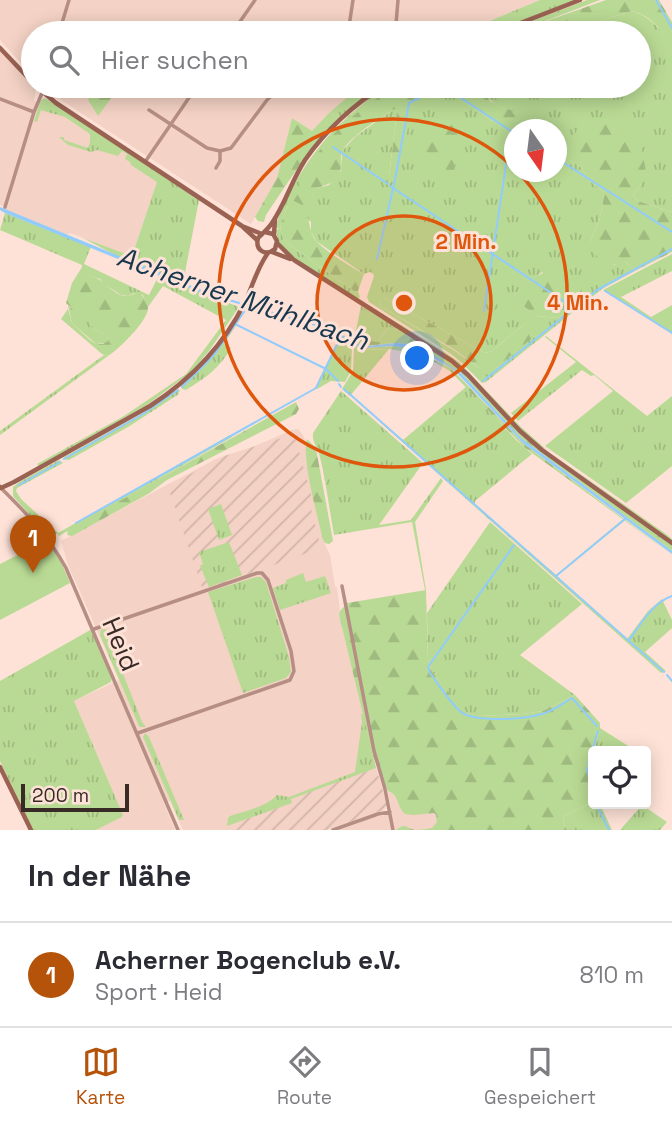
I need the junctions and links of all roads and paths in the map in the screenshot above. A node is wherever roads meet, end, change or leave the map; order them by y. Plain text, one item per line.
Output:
1 (69, 0) edge
2 (353, 0) edge
3 (398, 0) edge
4 (580, 0) edge
5 (253, 1) edge
6 (62, 21) edge
7 (240, 21) edge
8 (350, 21) edge
9 (396, 21) edge
10 (526, 21) edge
11 (0, 48) edge
12 (21, 70) edge
13 (36, 98) edge
14 (54, 98) edge
15 (189, 98) edge
16 (269, 98) edge
17 (368, 98) edge
18 (0, 99) edge
19 (149, 110) dead end
20 (34, 112) junction
21 (171, 125) junction
22 (220, 151) junction
23 (145, 162) junction
24 (216, 168) dead end
25 (5, 206) dead end
26 (275, 217) junction
27 (242, 226) junction
28 (264, 233) junction
29 (274, 235) junction
30 (257, 240) junction
31 (277, 243) junction
32 (260, 250) junction
33 (270, 252) junction
34 (294, 260) junction
35 (258, 268) junction
36 (1, 488) edge
37 (672, 542) edge
38 (342, 586) dead end
39 (94, 629) junction
40 (138, 733) junction
41 (0, 767) edge
42 (390, 812) junction
43 (31, 830) edge
44 (178, 830) edge
45 (333, 830) edge
46 (393, 830) edge

1 - 6 street
2 - 8 street
3 - 9 street
4 - 10 street
5 - 7 street
11 - 12 street
13 - 20 street
14 - 23 street
15 - 21 street
16 - 22 street
17 - 26 street
18 - 20 street
19 - 21 street
20 - 25 street
21 - 22 street
21 - 23 street
22 - 24 street
23 - 27 street
26 - 28 street
26 - 29 street
27 - 28 street
27 - 30 street
28 - 29 street
28 - 30 street
29 - 31 street
30 - 32 street
31 - 33 street
31 - 34 street
32 - 33 street
32 - 35 street
33 - 34 street
33 - 35 street
34 - 37 street
35 - 36 street
36 - 39 street, Heid
38 - 42 street
39 - 40 street, Heid
39 - 40 street
40 - 44 street, Heid
41 - 43 street
42 - 45 street
42 - 46 street

